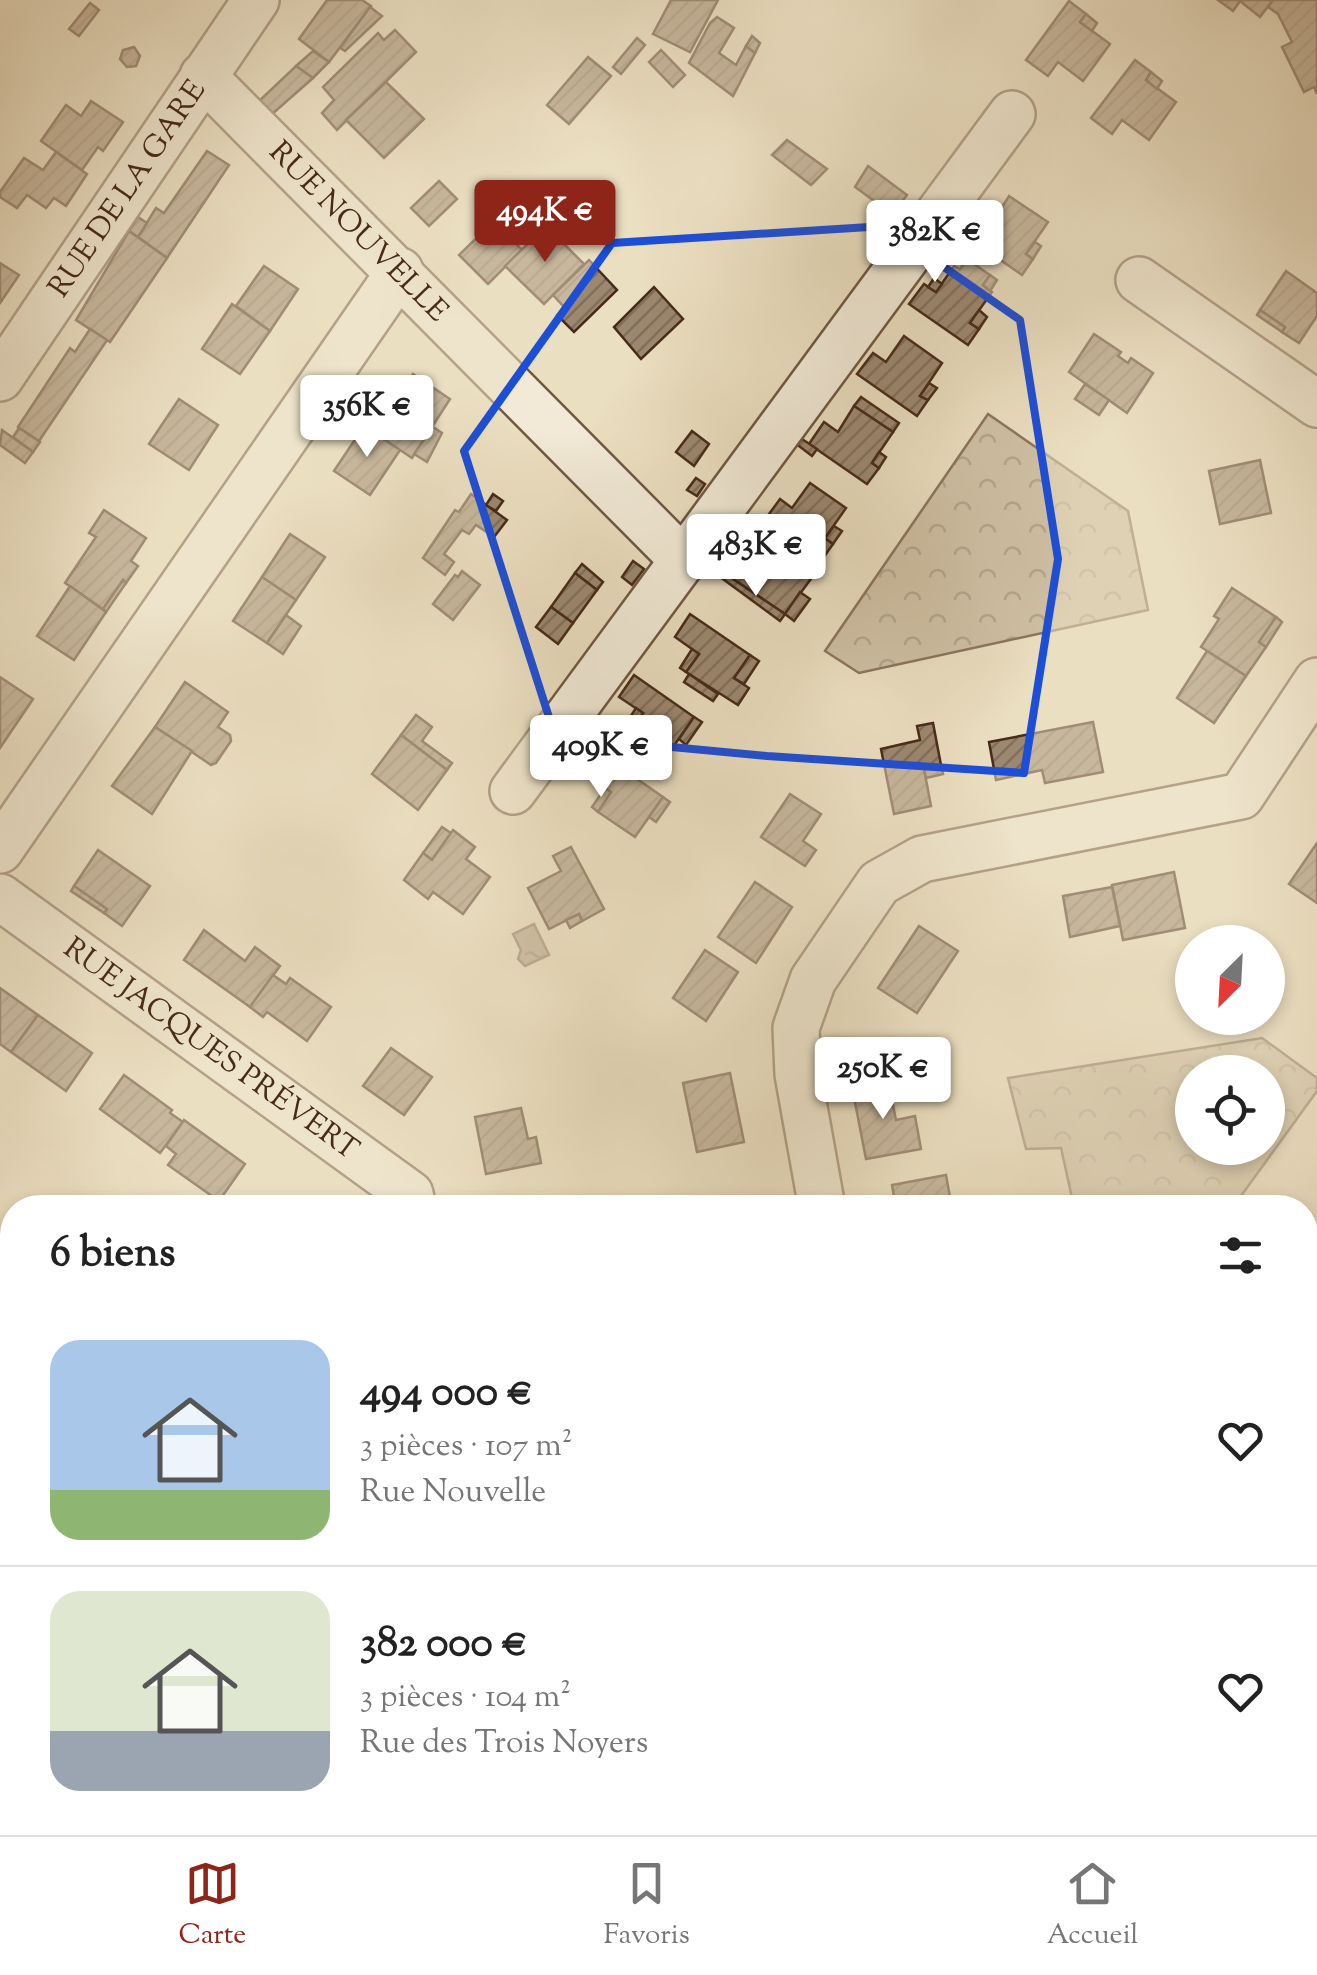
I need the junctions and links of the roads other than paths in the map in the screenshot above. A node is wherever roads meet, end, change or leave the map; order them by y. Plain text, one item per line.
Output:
1 (256, 0) edge
2 (204, 76) junction
3 (1012, 114) dead end
4 (400, 271) junction
5 (1140, 280) dead end
6 (0, 378) edge
7 (1317, 404) edge
8 (683, 560) junction
9 (1317, 681) edge
10 (513, 791) dead end
11 (0, 850) edge
12 (0, 897) edge
13 (410, 1195) edge
14 (820, 1195) edge

1 - 2 street, RUE DE LA GARE
2 - 4 street, RUE NOUVELLE
2 - 6 street, RUE DE LA GARE
3 - 8 street
4 - 8 street, RUE NOUVELLE
4 - 11 street
5 - 7 street
8 - 10 street
9 - 14 street
12 - 13 street, RUE JACQUES PRÉVERT

